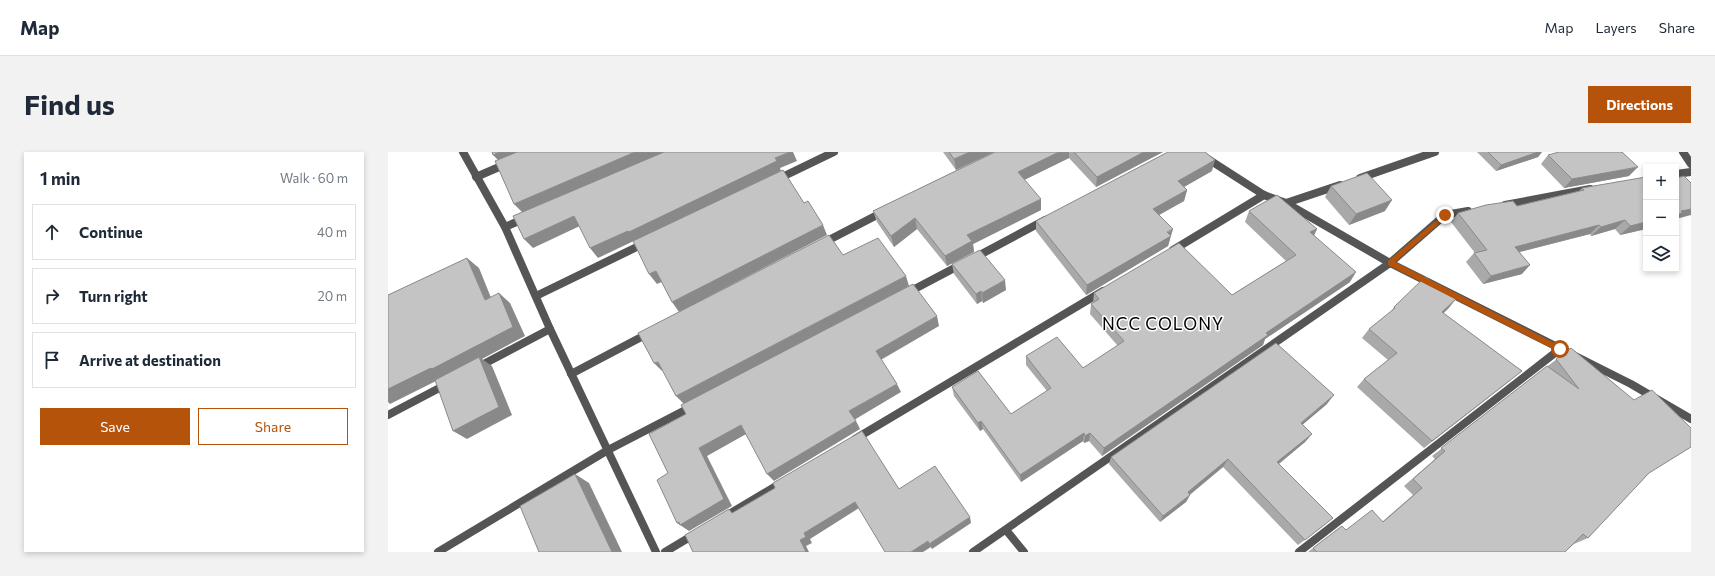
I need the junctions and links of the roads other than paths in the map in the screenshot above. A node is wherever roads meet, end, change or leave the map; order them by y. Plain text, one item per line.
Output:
1 (463, 152) edge
2 (834, 152) edge
3 (1197, 152) edge
4 (1435, 152) edge
5 (1683, 152) edge
6 (513, 161) edge
7 (1691, 164) edge
8 (1691, 172) edge
9 (1679, 174) edge
10 (476, 177) junction
11 (772, 182) edge
12 (1599, 188) edge
13 (1264, 195) junction
14 (1286, 203) junction
15 (1499, 206) edge
16 (894, 207) edge
17 (1476, 210) edge
18 (534, 214) edge
19 (1056, 215) edge
20 (505, 227) junction
21 (650, 240) edge
22 (817, 246) edge
23 (1162, 256) edge
24 (1390, 263) junction
25 (1108, 288) edge
26 (536, 296) junction
27 (902, 296) edge
28 (550, 329) junction
29 (656, 330) edge
30 (1560, 349) junction
31 (473, 370) edge
32 (572, 374) junction
33 (451, 381) edge
34 (699, 402) edge
35 (388, 415) edge
36 (1691, 419) edge
37 (849, 442) edge
38 (608, 450) junction
39 (788, 479) edge
40 (720, 520) edge
41 (1006, 530) junction
42 (699, 532) edge
43 (438, 552) edge
44 (656, 552) edge
45 (665, 552) edge
46 (973, 552) edge
47 (1024, 552) edge
48 (1299, 552) edge

1 - 10 street
2 - 11 street
3 - 13 street
4 - 14 street
5 - 7 street
6 - 10 street
8 - 9 street
10 - 20 street
12 - 15 street
13 - 14 street
13 - 23 street
14 - 24 street
16 - 22 street
17 - 24 street
18 - 20 street
19 - 27 street
20 - 26 street
21 - 26 street
24 - 30 street
24 - 41 street
25 - 37 street
26 - 28 street
28 - 31 street
28 - 32 street
29 - 32 street
30 - 36 street
30 - 48 street
32 - 38 street
33 - 35 street
34 - 38 street
38 - 43 street
38 - 44 street
39 - 40 street
41 - 46 street
41 - 47 street
42 - 45 street

